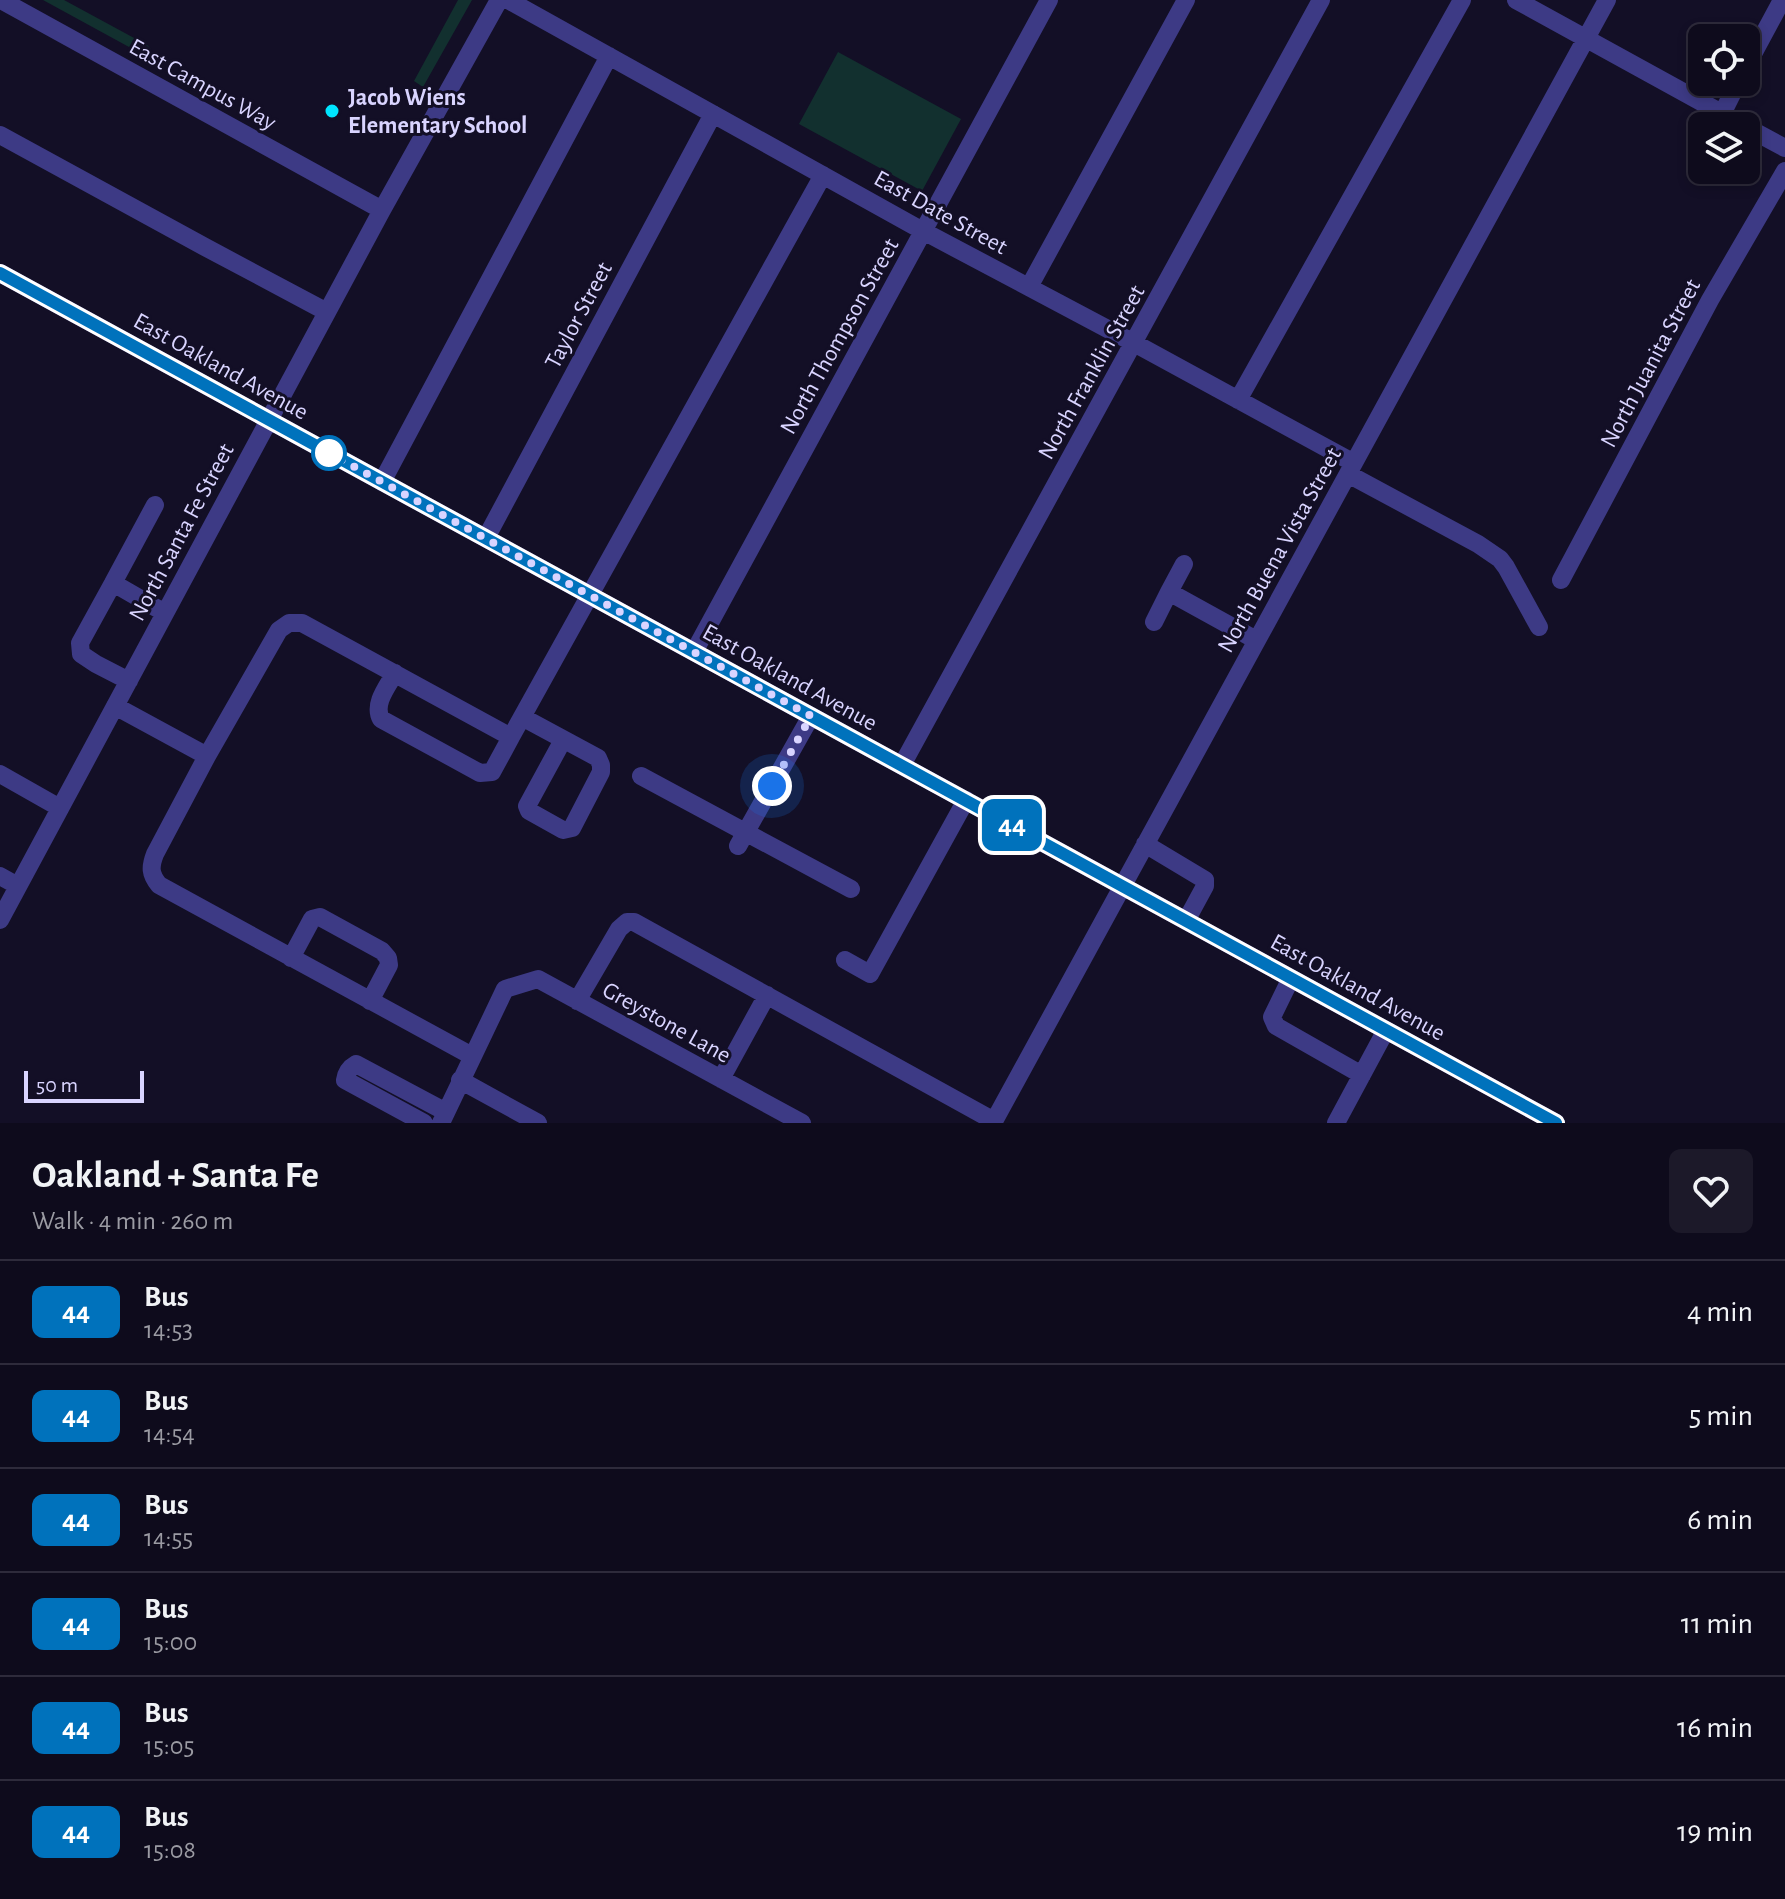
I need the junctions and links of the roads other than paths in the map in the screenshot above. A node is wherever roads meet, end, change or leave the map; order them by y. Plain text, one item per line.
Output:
1 (1, 0) edge
2 (499, 0) edge
3 (508, 0) edge
4 (1049, 0) edge
5 (1186, 0) edge
6 (1321, 0) edge
7 (1462, 0) edge
8 (1516, 0) edge
9 (1607, 0) edge
10 (1782, 0) edge
11 (1586, 38) junction
12 (1760, 41) edge
13 (609, 56) junction
14 (1718, 112) edge
15 (713, 114) junction
16 (1760, 134) edge
17 (0, 135) edge
18 (1785, 148) edge
19 (1785, 171) edge
20 (823, 175) junction
21 (382, 210) junction
22 (923, 231) junction
23 (0, 273) edge
24 (1029, 287) junction
25 (327, 312) junction
26 (1134, 343) junction
27 (1238, 400) junction
28 (269, 420) junction
29 (1351, 468) junction
30 (382, 482) junction
31 (155, 505) dead end
32 (486, 538) junction
33 (1184, 564) dead end
34 (1561, 580) dead end
35 (113, 583) junction
36 (1169, 592) junction
37 (590, 595) junction
38 (165, 613) junction
39 (1154, 622) dead end
40 (1539, 627) dead end
41 (1256, 640) junction
42 (694, 652) junction
43 (395, 673) junction
44 (129, 681) junction
45 (115, 706) junction
46 (811, 716) junction
47 (522, 717) junction
48 (511, 737) junction
49 (563, 740) junction
50 (207, 756) junction
51 (902, 765) junction
52 (0, 774) edge
53 (641, 776) dead end
54 (966, 800) junction
55 (60, 808) junction
56 (742, 840) junction
57 (1145, 844) junction
58 (0, 876) edge
59 (18, 886) junction
60 (1122, 886) junction
61 (851, 889) dead end
62 (0, 920) edge
63 (1186, 921) junction
64 (291, 958) junction
65 (845, 960) dead end
66 (1291, 978) junction
67 (767, 995) junction
68 (370, 1001) junction
69 (577, 1001) junction
70 (1386, 1030) junction
71 (472, 1056) junction
72 (1362, 1075) junction
73 (721, 1079) junction
74 (460, 1080) junction
75 (443, 1118) edge
76 (994, 1122) edge
77 (424, 1123) edge
78 (538, 1123) edge
79 (802, 1123) edge
80 (1336, 1123) edge
81 (1556, 1123) edge

1 - 21 street, East Campus Way
2 - 21 street, North Santa Fe Street
3 - 13 street, East Date Street
4 - 22 street, North Thompson Street
5 - 24 street
6 - 26 street, North Franklin Street
7 - 27 street
8 - 11 street
9 - 11 street, North Buena Vista Street
10 - 12 street
11 - 14 street
11 - 29 street, North Buena Vista Street
13 - 15 street, East Date Street
13 - 30 street
15 - 20 street, East Date Street
15 - 32 street, Taylor Street
16 - 18 street
17 - 25 street
19 - 34 street, North Juanita Street
20 - 22 street, East Date Street
20 - 37 street
21 - 25 street, North Santa Fe Street
22 - 24 street, East Date Street
22 - 42 street, North Thompson Street
23 - 28 street, East Oakland Avenue
24 - 26 street, East Date Street
25 - 28 street, North Santa Fe Street
26 - 27 street, East Date Street
26 - 51 street, North Franklin Street
27 - 29 street, East Date Street
28 - 30 street, East Oakland Avenue
28 - 38 street, North Santa Fe Street
29 - 40 street, East Date Street
29 - 41 street, North Buena Vista Street
30 - 32 street, East Oakland Avenue
31 - 35 street
32 - 37 street, East Oakland Avenue
33 - 36 street
35 - 38 street
35 - 44 street
36 - 39 street
36 - 41 street
37 - 42 street, East Oakland Avenue
37 - 47 street
38 - 44 street, North Santa Fe Street
41 - 57 street, North Buena Vista Street
42 - 46 street, East Oakland Avenue
43 - 48 street
43 - 48 street
43 - 50 street
44 - 45 street, North Santa Fe Street
45 - 50 street
45 - 55 street, North Santa Fe Street
46 - 51 street, East Oakland Avenue
46 - 56 street
47 - 48 street
47 - 49 street
49 - 49 street
50 - 64 street
51 - 54 street, East Oakland Avenue
52 - 55 street
53 - 56 street
54 - 60 street, East Oakland Avenue
54 - 65 street
55 - 59 street, North Santa Fe Street
56 - 61 street
57 - 60 street, North Buena Vista Street
57 - 63 street
58 - 59 street
59 - 62 street, North Santa Fe Street
60 - 63 street, East Oakland Avenue
60 - 76 street, North Buena Vista Street
63 - 66 street, East Oakland Avenue
64 - 68 street
64 - 68 street
66 - 70 street, East Oakland Avenue
66 - 72 street
67 - 69 street
67 - 73 street
67 - 76 street
68 - 71 street
69 - 71 street, Greystone Lane
69 - 73 street, Greystone Lane
70 - 72 street
70 - 81 street, East Oakland Avenue
71 - 74 street
72 - 80 street
73 - 79 street, Greystone Lane
74 - 75 street
74 - 78 street
75 - 77 street

